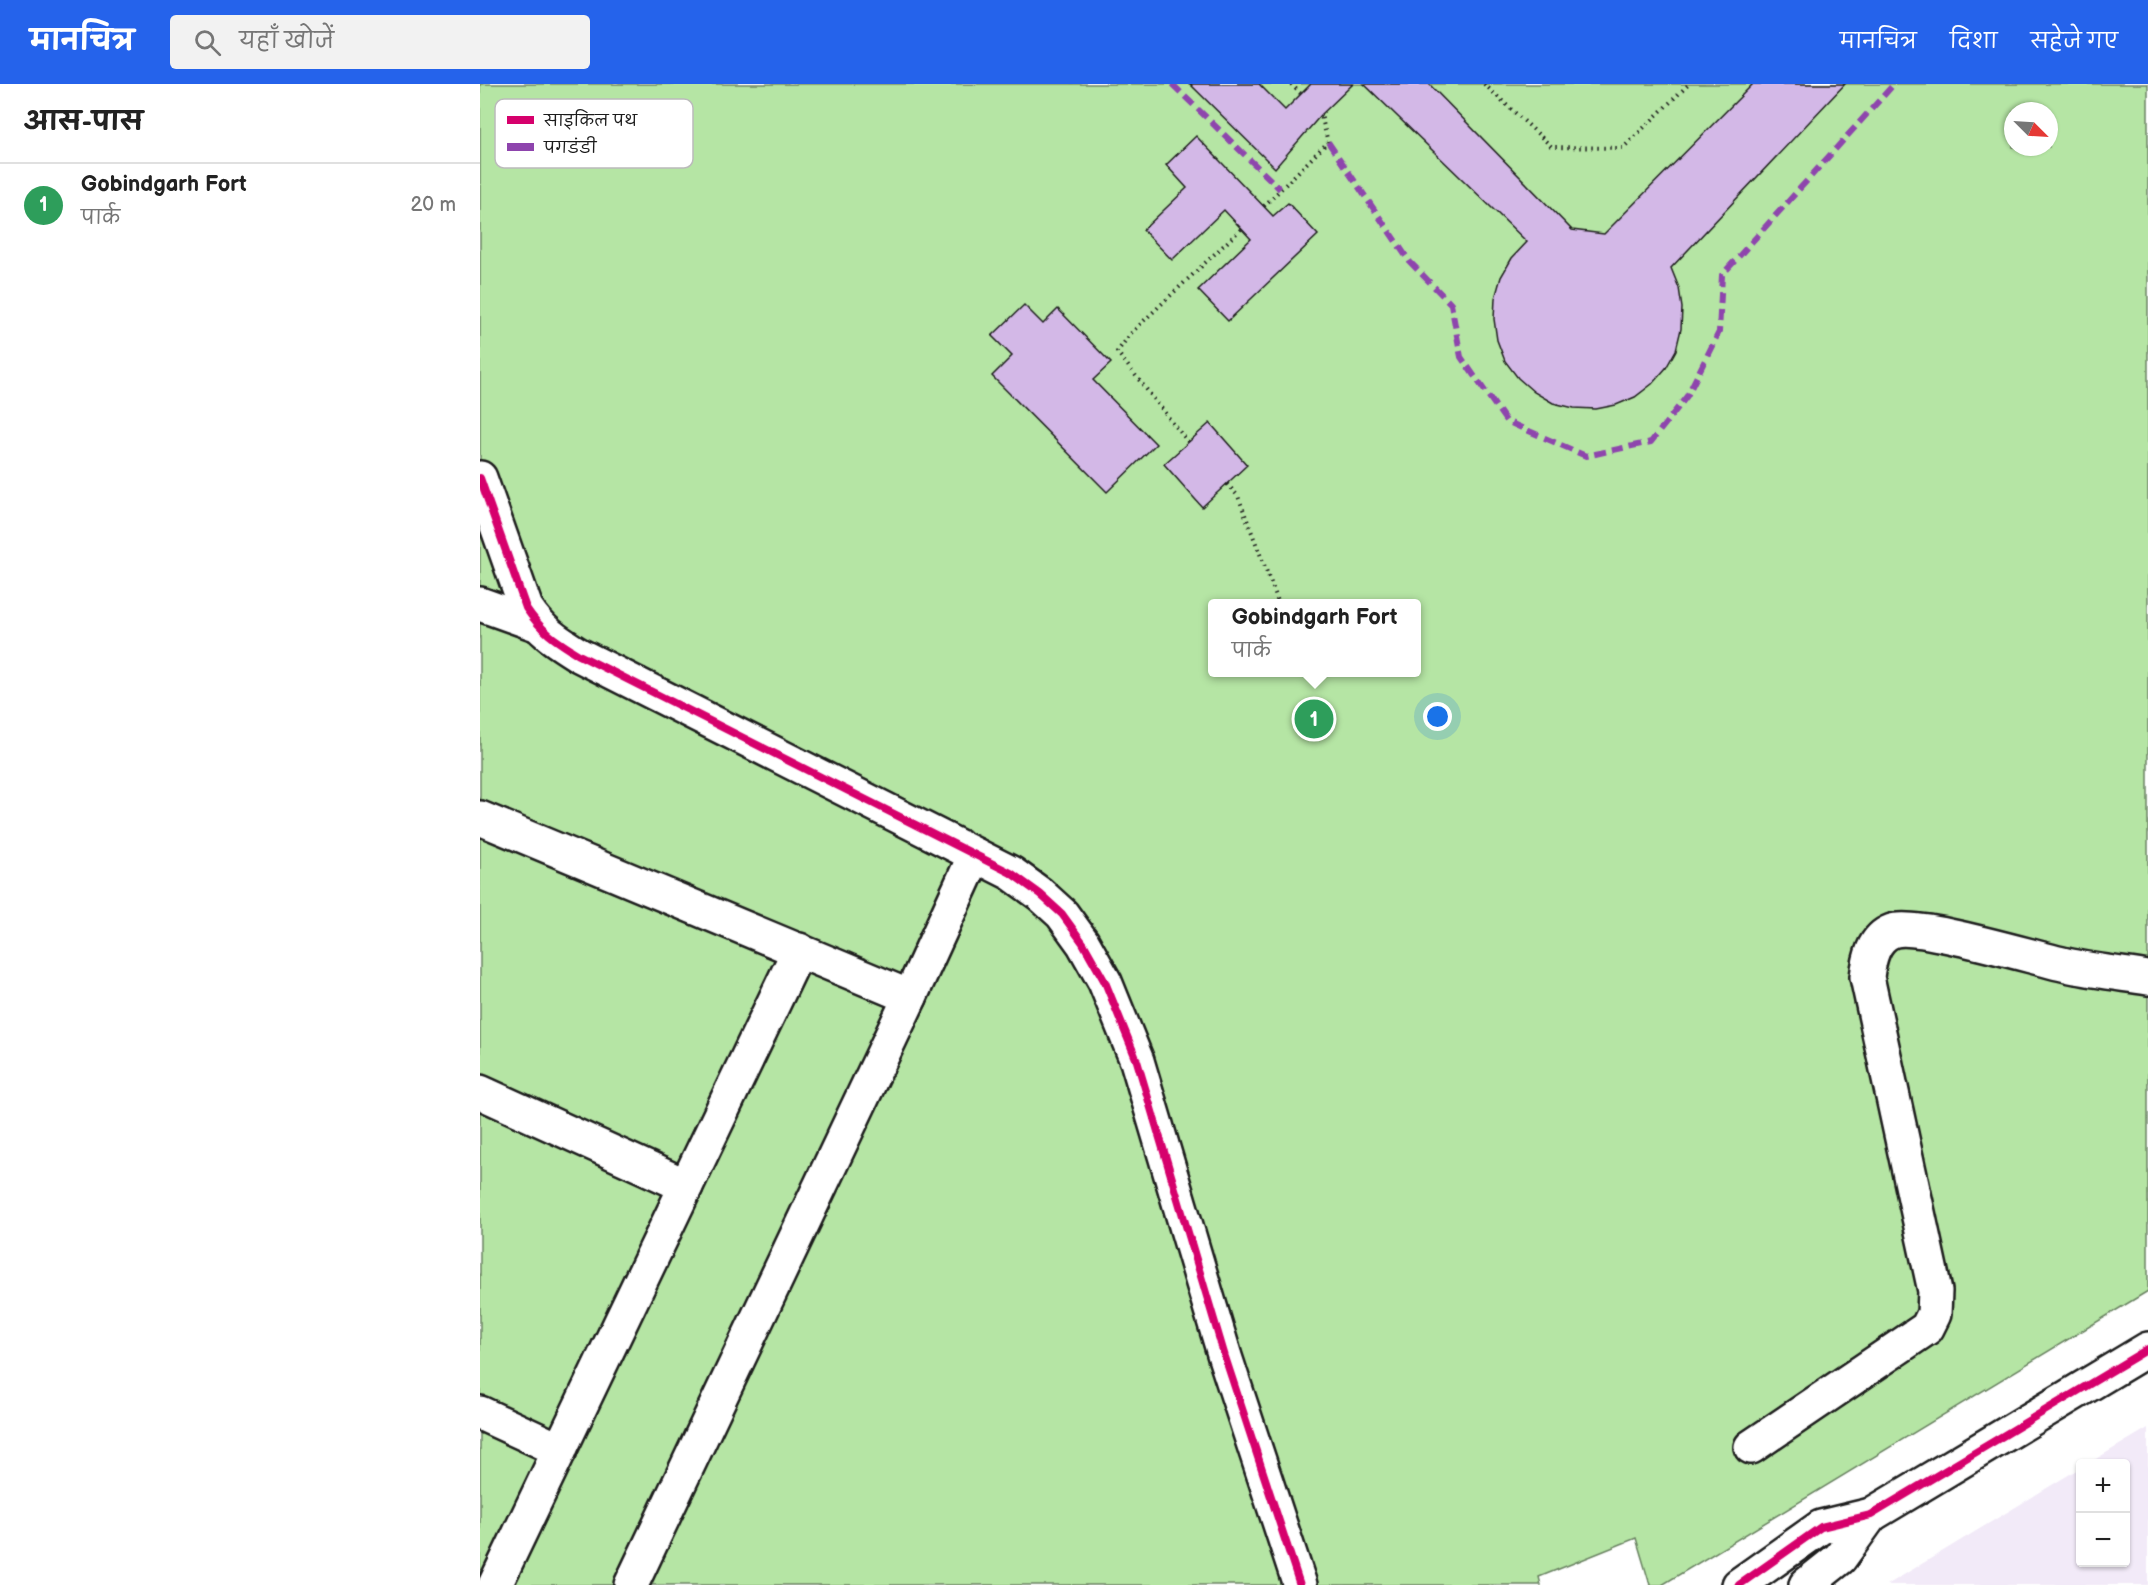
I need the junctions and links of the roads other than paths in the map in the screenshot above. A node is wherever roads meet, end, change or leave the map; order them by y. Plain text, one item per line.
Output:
1 (480, 478) edge
2 (480, 604) edge
3 (536, 624) junction
4 (480, 818) edge
5 (975, 855) junction
6 (799, 950) junction
7 (2148, 978) edge
8 (910, 997) junction
9 (480, 1092) edge
10 (686, 1186) junction
11 (2148, 1349) edge
12 (480, 1413) edge
13 (1751, 1446) dead end
14 (560, 1450) junction
15 (1871, 1515) junction
16 (495, 1585) edge
17 (630, 1585) edge
18 (1300, 1585) edge
19 (1739, 1585) edge
20 (1806, 1585) edge

1 - 3 street
2 - 3 street
3 - 5 street
4 - 6 street
5 - 8 street
5 - 18 street
6 - 8 street
6 - 10 street
7 - 13 street
8 - 17 street
9 - 10 street
10 - 14 street
11 - 15 street
12 - 14 street
14 - 16 street
15 - 19 street
15 - 20 street

